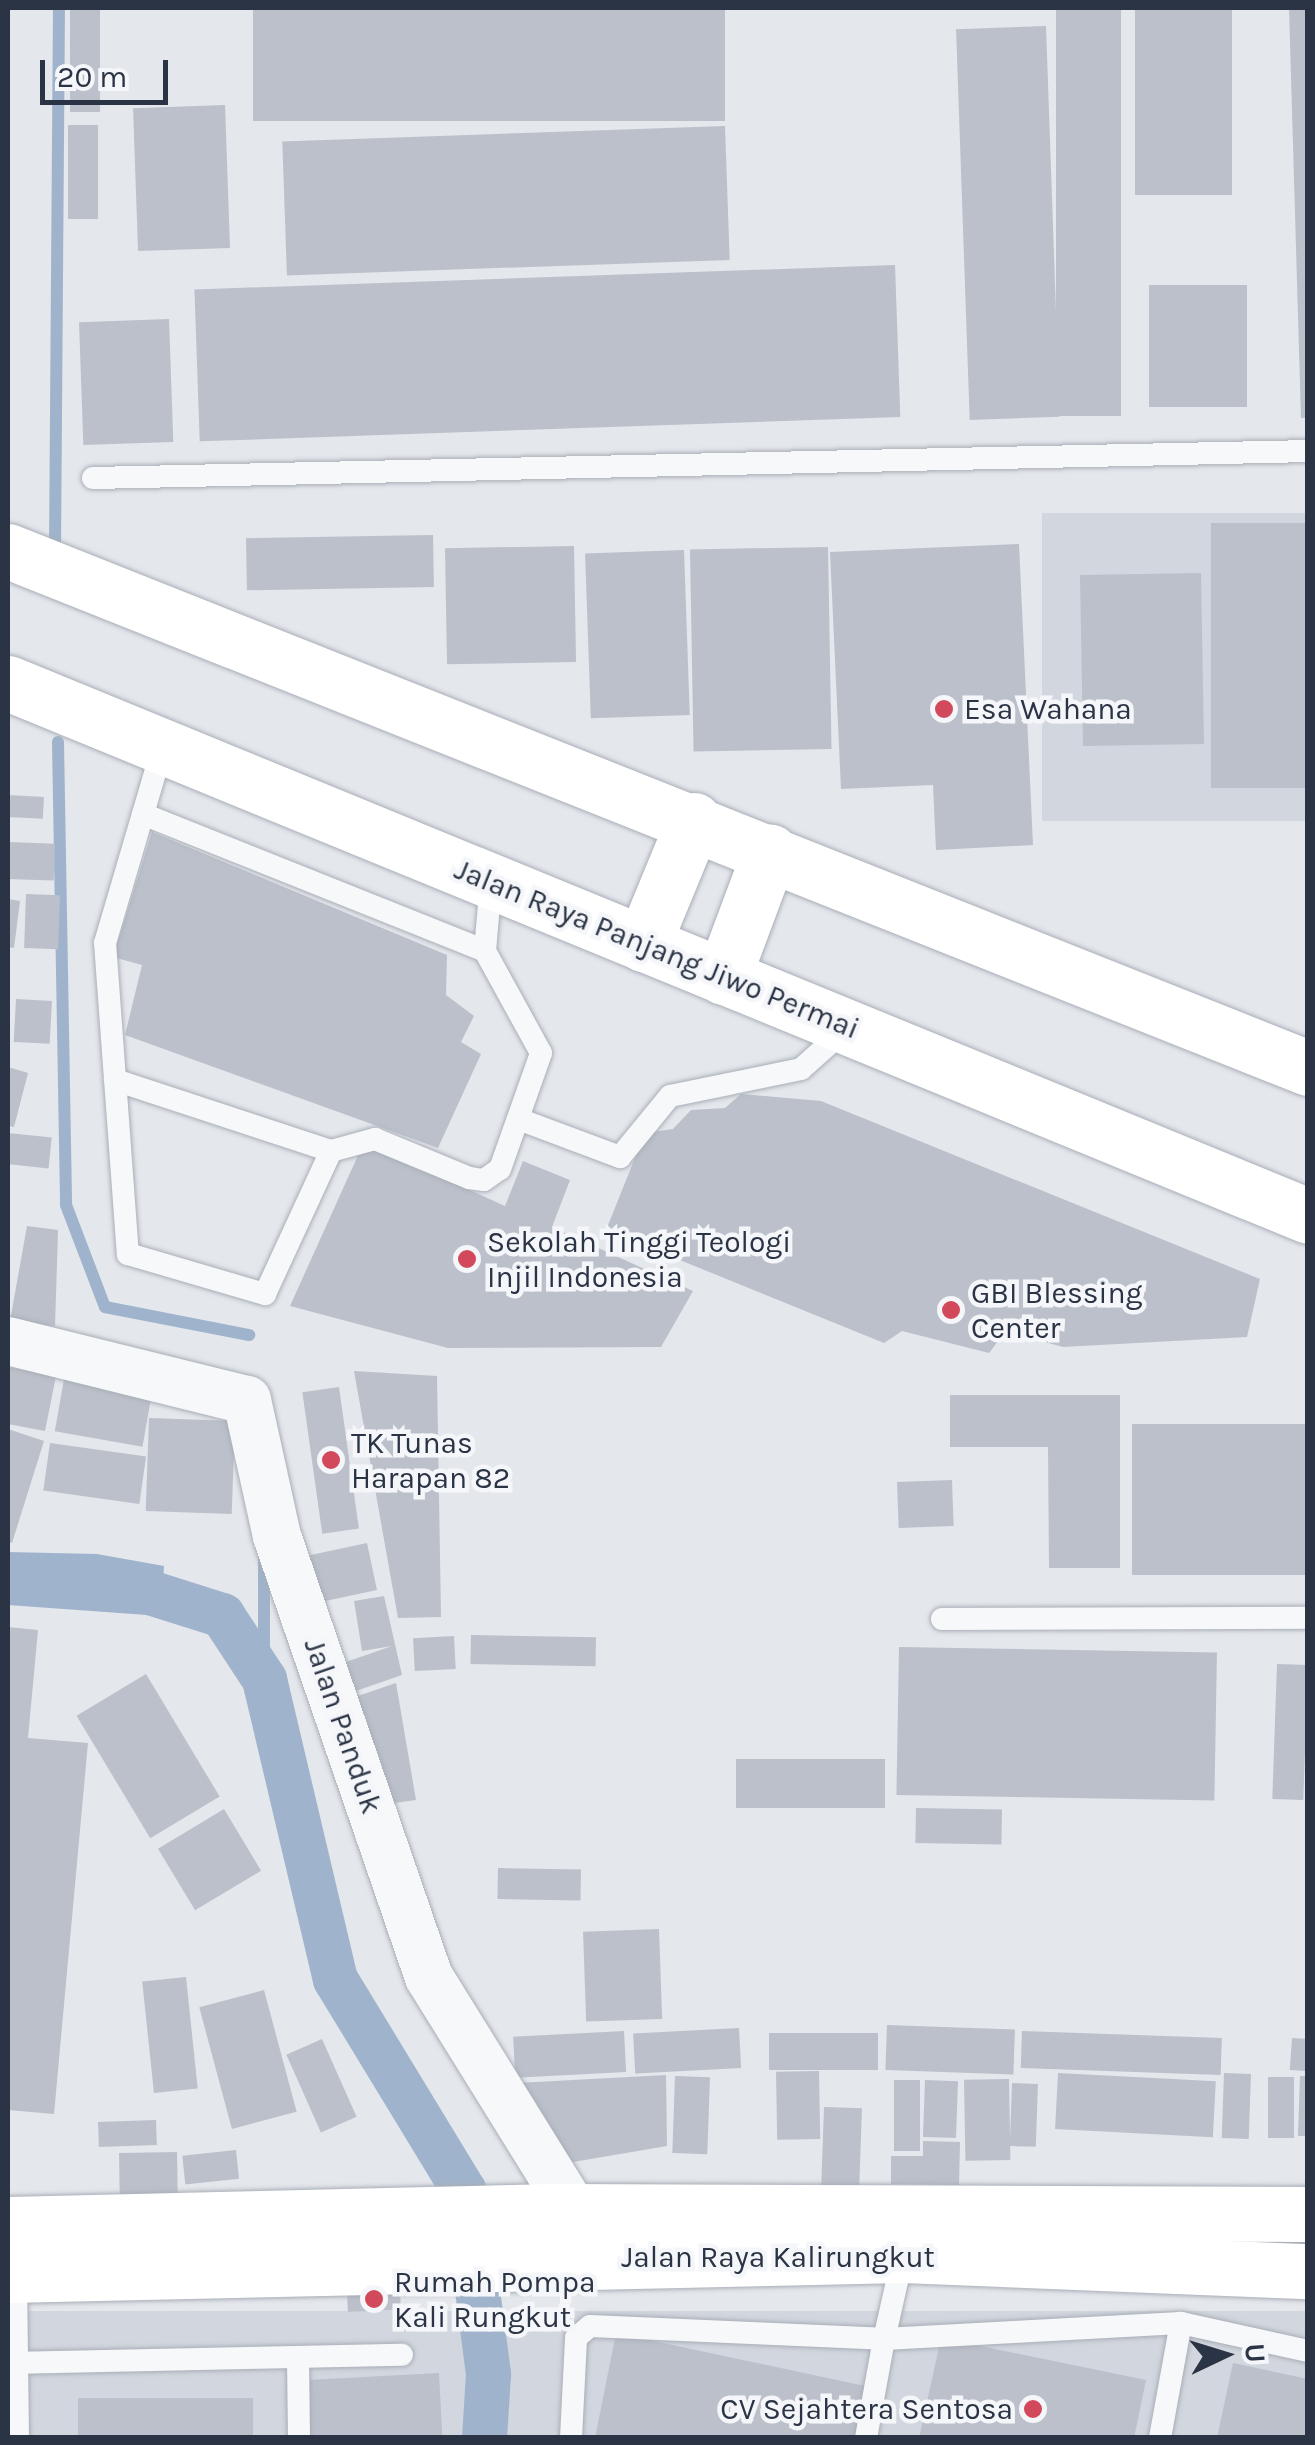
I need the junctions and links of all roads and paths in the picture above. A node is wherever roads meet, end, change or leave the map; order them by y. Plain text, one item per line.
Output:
1 (1308, 451) edge
2 (93, 478) dead end
3 (8, 551) edge
4 (8, 683) edge
5 (163, 746) junction
6 (143, 814) junction
7 (694, 820) junction
8 (770, 850) junction
9 (490, 881) junction
10 (644, 944) junction
11 (486, 951) junction
12 (724, 977) junction
13 (847, 1028) junction
14 (1308, 1068) edge
15 (115, 1080) junction
16 (521, 1120) junction
17 (331, 1151) junction
18 (1308, 1216) edge
19 (8, 1341) edge
20 (1308, 1618) edge
21 (942, 1620) dead end
22 (1308, 2214) edge
23 (566, 2234) junction
24 (904, 2256) junction
25 (10, 2258) edge
26 (1308, 2271) edge
27 (1182, 2323) junction
28 (884, 2340) junction
29 (1308, 2351) edge
30 (402, 2355) dead end
31 (298, 2357) junction
32 (12, 2362) edge
33 (18, 2438) edge
34 (299, 2438) edge
35 (571, 2438) edge
36 (866, 2438) edge
37 (1160, 2438) edge

1 - 2 lane
3 - 7 street
4 - 5 street, Jalan Raya Panjang Jiwo Permai
5 - 6 lane
5 - 9 street, Jalan Raya Panjang Jiwo Permai
6 - 11 lane
6 - 15 lane
7 - 8 street
7 - 10 street
8 - 12 street
8 - 14 street
9 - 10 street, Jalan Raya Panjang Jiwo Permai
9 - 11 lane
10 - 12 street, Jalan Raya Panjang Jiwo Permai
11 - 16 lane
12 - 13 street, Jalan Raya Panjang Jiwo Permai
13 - 16 lane
13 - 18 street, Jalan Raya Panjang Jiwo Permai
15 - 17 lane
15 - 17 lane
16 - 17 lane
19 - 23 street, Jalan Panduk
20 - 21 lane
22 - 23 street, Jalan Raya Kalirungkut
23 - 24 street, Jalan Raya Kalirungkut
23 - 25 street, Jalan Raya Kalirungkut
23 - 25 street, Jalan Raya Kalirungkut
24 - 26 street, Jalan Raya Kalirungkut
24 - 28 lane
25 - 32 lane
27 - 28 lane
27 - 29 lane
27 - 37 lane
28 - 35 lane
28 - 36 lane
30 - 31 lane
31 - 32 lane
31 - 34 lane
32 - 33 lane

